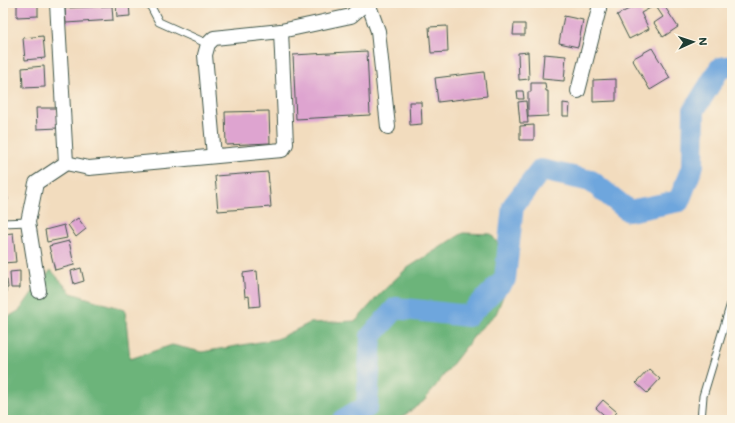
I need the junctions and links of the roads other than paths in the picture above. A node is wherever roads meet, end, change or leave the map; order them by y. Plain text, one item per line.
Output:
1 (57, 3) edge
2 (149, 3) edge
3 (367, 3) edge
4 (599, 3) edge
5 (281, 31) junction
6 (208, 44) junction
7 (578, 90) dead end
8 (388, 127) dead end
9 (214, 156) junction
10 (66, 163) junction
11 (28, 222) junction
12 (3, 223) edge
13 (39, 291) dead end
14 (732, 300) edge
15 (701, 420) edge

1 - 10 street
2 - 6 lane
3 - 5 street
3 - 8 street
4 - 7 street
5 - 6 street
5 - 9 street
6 - 9 street
9 - 10 street
10 - 11 street
11 - 12 lane
11 - 13 street
14 - 15 lane

